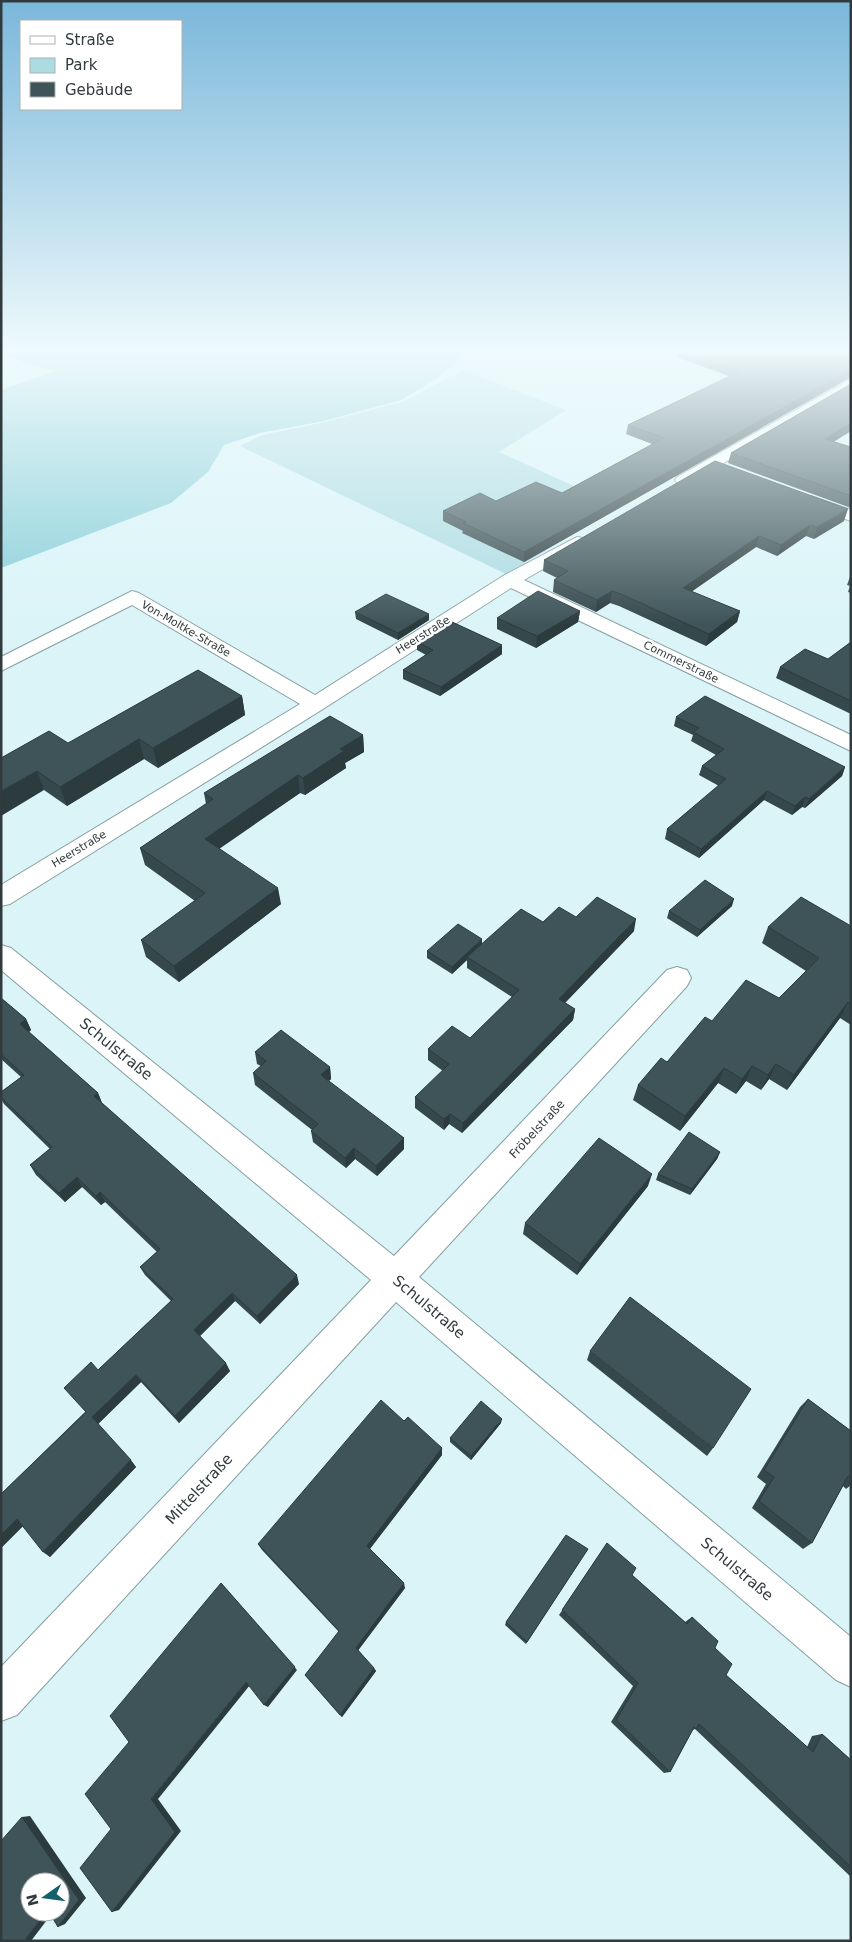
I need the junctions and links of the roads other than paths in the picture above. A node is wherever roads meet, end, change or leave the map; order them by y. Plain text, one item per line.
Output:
1 (746, 444) edge
2 (711, 464) junction
3 (730, 471) edge
4 (670, 488) edge
5 (795, 495) edge
6 (851, 516) edge
7 (594, 532) edge
8 (510, 580) junction
9 (1, 665) edge
10 (315, 704) junction
11 (851, 744) edge
12 (1, 897) edge
13 (1, 954) edge
14 (677, 978) dead end
15 (396, 1279) junction
16 (851, 1665) edge
17 (1, 1699) edge

1 - 2 street
2 - 3 street
2 - 4 street
5 - 6 street
7 - 8 street, Heerstraße
8 - 10 street, Heerstraße
8 - 11 street, Commerstraße
9 - 10 street, Von-Moltke-Straße
10 - 12 street, Heerstraße
13 - 15 street, Schulstraße
14 - 15 street, Fröbelstraße
15 - 16 street, Schulstraße
15 - 17 street, Mittelstraße

